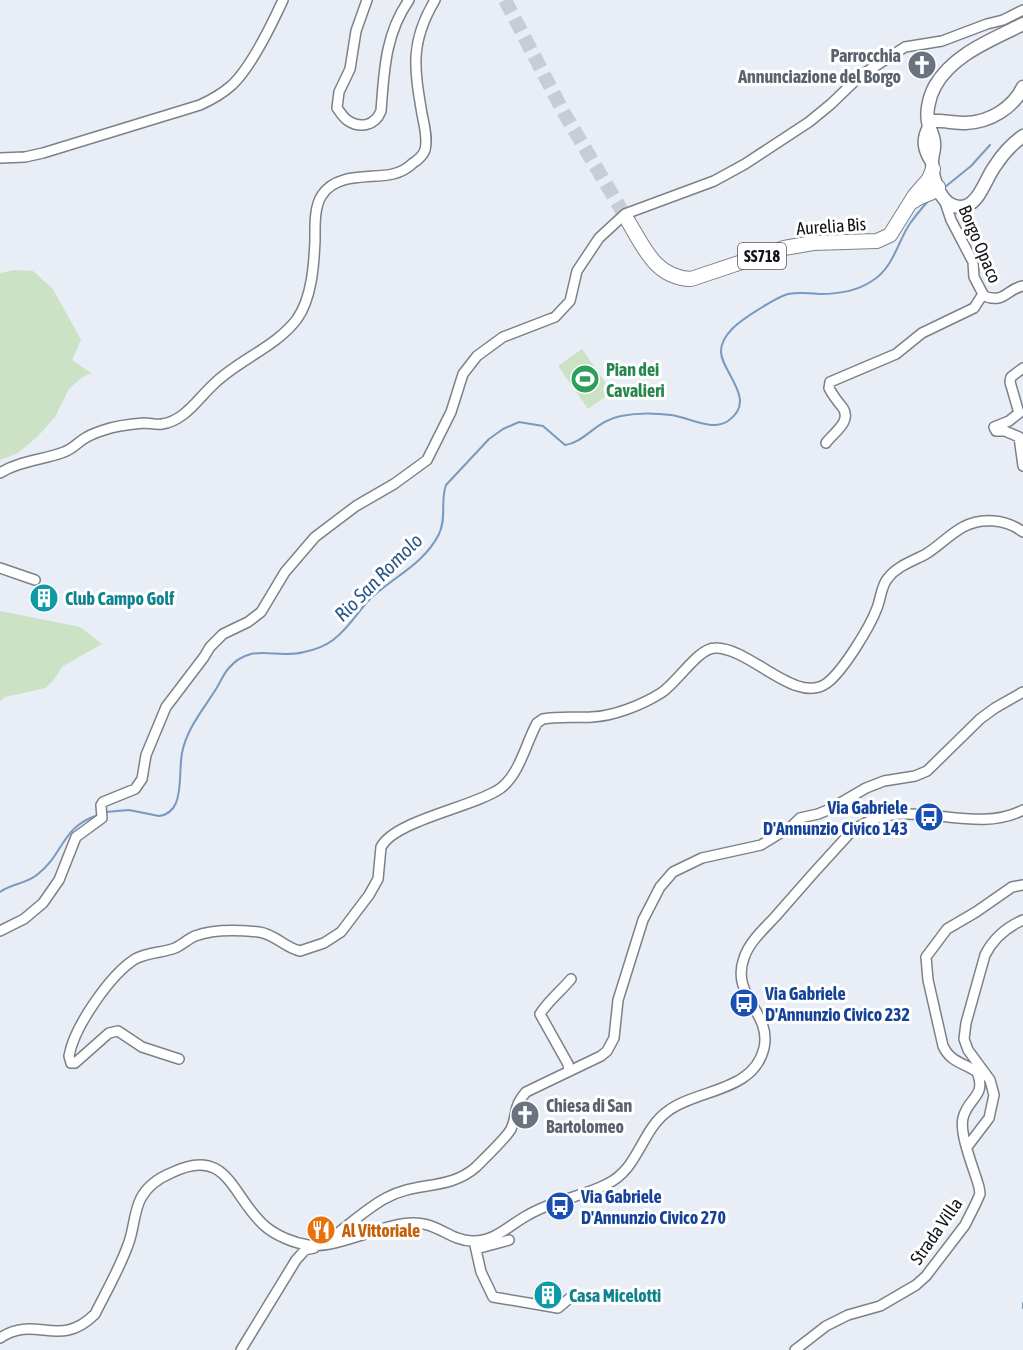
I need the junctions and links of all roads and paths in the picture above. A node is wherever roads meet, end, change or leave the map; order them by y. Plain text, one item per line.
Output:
1 (283, 0) edge
2 (367, 0) edge
3 (409, 0) edge
4 (435, 0) edge
5 (1023, 10) edge
6 (1023, 24) edge
7 (1023, 87) edge
8 (929, 129) junction
9 (1023, 136) edge
10 (0, 158) edge
11 (934, 178) junction
12 (628, 221) tunnel mouth
13 (1023, 286) edge
14 (983, 294) junction
15 (1023, 368) edge
16 (826, 443) dead end
17 (1023, 466) edge
18 (0, 473) edge
19 (1023, 531) edge
20 (0, 568) edge
21 (35, 580) dead end
22 (1023, 692) edge
23 (1023, 810) edge
24 (1023, 885) edge
25 (1023, 920) edge
26 (0, 931) edge
27 (571, 979) dead end
28 (179, 1059) dead end
29 (569, 1071) junction
30 (981, 1073) junction
31 (967, 1147) junction
32 (509, 1240) dead end
33 (322, 1245) junction
34 (475, 1245) junction
35 (571, 1297) dead end
36 (0, 1338) edge
37 (241, 1350) edge
38 (795, 1350) edge

1 - 10 street
2 - 3 street
4 - 18 street
5 - 26 street
6 - 8 main road
7 - 8 main road
8 - 11 main road
9 - 11 main road
11 - 12 highway, Aurelia Bis / SS718
11 - 14 street, Borgo Opaco
13 - 14 street, Borgo Opaco
14 - 16 street
15 - 17 street
19 - 28 street
20 - 21 street
22 - 29 street
23 - 34 street
24 - 30 street
25 - 30 street
27 - 29 street
29 - 33 street
30 - 31 street, Strada Villa
30 - 31 street
31 - 38 street, Strada Villa
32 - 34 street
33 - 34 street
33 - 36 street
33 - 37 street
34 - 35 street

